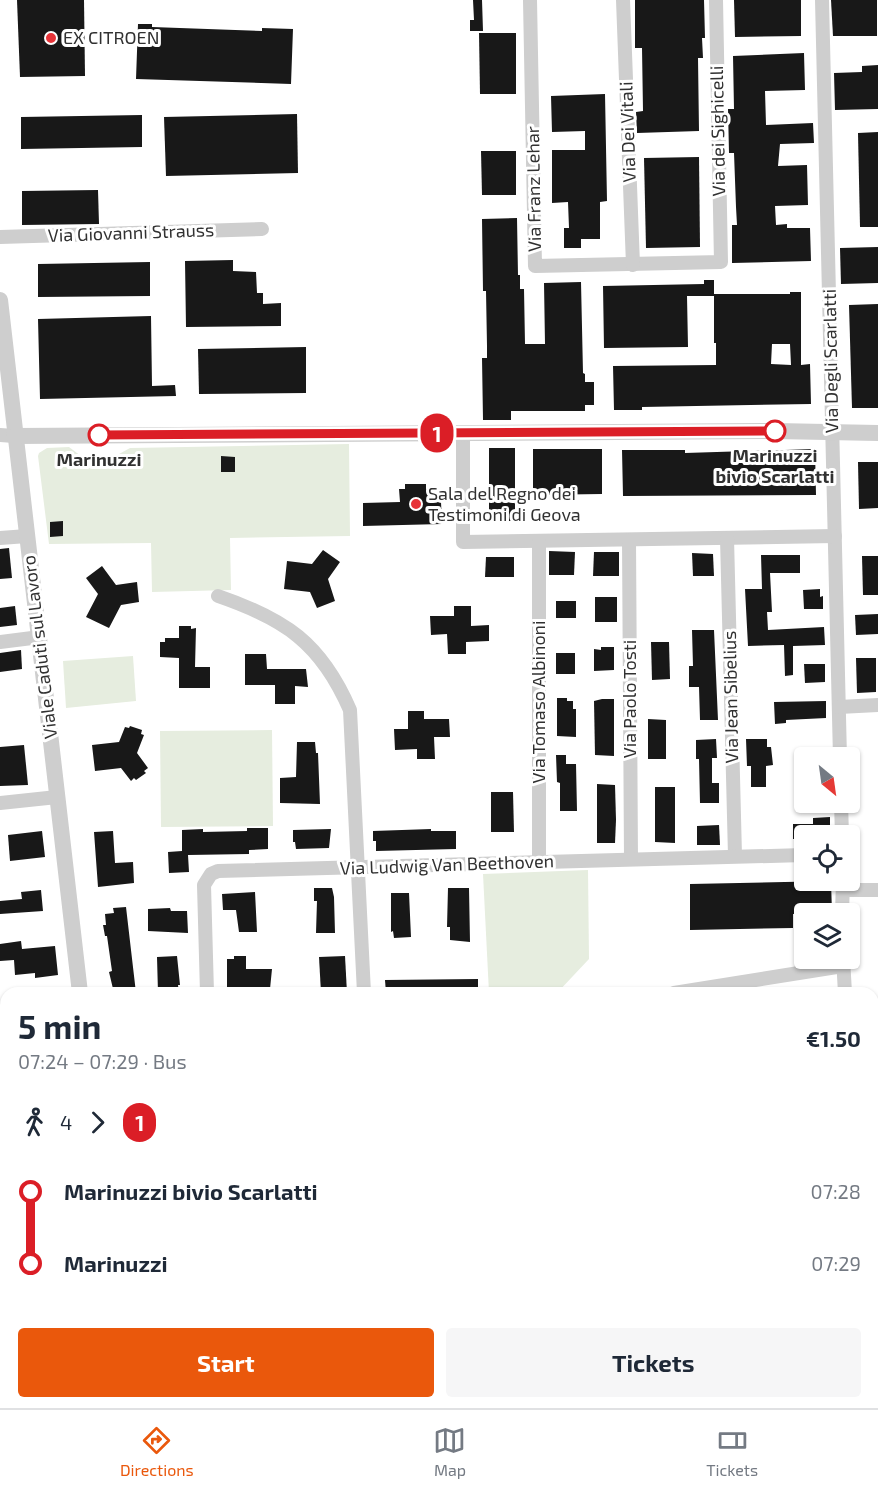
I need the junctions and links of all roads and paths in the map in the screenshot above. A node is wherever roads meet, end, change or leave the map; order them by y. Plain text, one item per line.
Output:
1 (530, 0) edge
2 (623, 0) edge
3 (716, 0) edge
4 (822, 0) edge
5 (262, 229) dead end
6 (0, 237) edge
7 (720, 262) joint
8 (633, 265) junction
9 (0, 300) edge
10 (832, 432) junction
11 (463, 433) junction
12 (878, 433) edge
13 (7, 435) edge
14 (27, 536) junction
15 (835, 536) junction
16 (0, 538) edge
17 (727, 538) junction
18 (629, 540) junction
19 (539, 542) junction
20 (218, 596) dead end
21 (40, 637) junction
22 (0, 642) edge
23 (878, 705) edge
24 (839, 707) junction
25 (840, 747) edge
26 (57, 797) junction
27 (0, 803) edge
28 (794, 855) edge
29 (735, 856) junction
30 (631, 859) junction
31 (539, 862) junction
32 (359, 868) junction
33 (860, 887) edge
34 (878, 890) edge
35 (815, 969) edge
36 (843, 969) edge
37 (79, 987) edge
38 (207, 987) edge
39 (364, 987) edge
40 (743, 987) edge
41 (845, 987) edge

1 - 8 street, Via Franz Lehar
2 - 8 street, Via Dei Vitali
3 - 7 street, Via dei Sighicelli
4 - 10 street, Via Degli Scarlatti
5 - 6 street, Via Giovanni Strauss
7 - 8 street, Via Franz Lehar
9 - 13 street, Viale Caduti sul Lavoro
10 - 11 street
10 - 12 street
10 - 15 street, Via Degli Scarlatti
11 - 13 street
11 - 19 street
13 - 14 street, Viale Caduti sul Lavoro
14 - 16 street
14 - 21 street, Viale Caduti sul Lavoro
15 - 17 street
15 - 24 street, Via Degli Scarlatti
17 - 18 street
17 - 29 street, Via Jean Sibelius
18 - 19 street
18 - 30 street, Via Paolo Tosti
19 - 31 street, Via Tomaso Albinoni
20 - 32 street
21 - 22 street
21 - 26 street, Viale Caduti sul Lavoro
23 - 24 street
24 - 25 street, Via Degli Scarlatti
26 - 27 street
26 - 37 street, Viale Caduti sul Lavoro
28 - 29 street, Via Ludwig Van Beethoven
29 - 30 street, Via Ludwig Van Beethoven
30 - 31 street, Via Ludwig Van Beethoven
31 - 32 street, Via Ludwig Van Beethoven
32 - 38 street, Via Ludwig Van Beethoven
32 - 39 street
33 - 34 street
35 - 40 street
36 - 41 street

